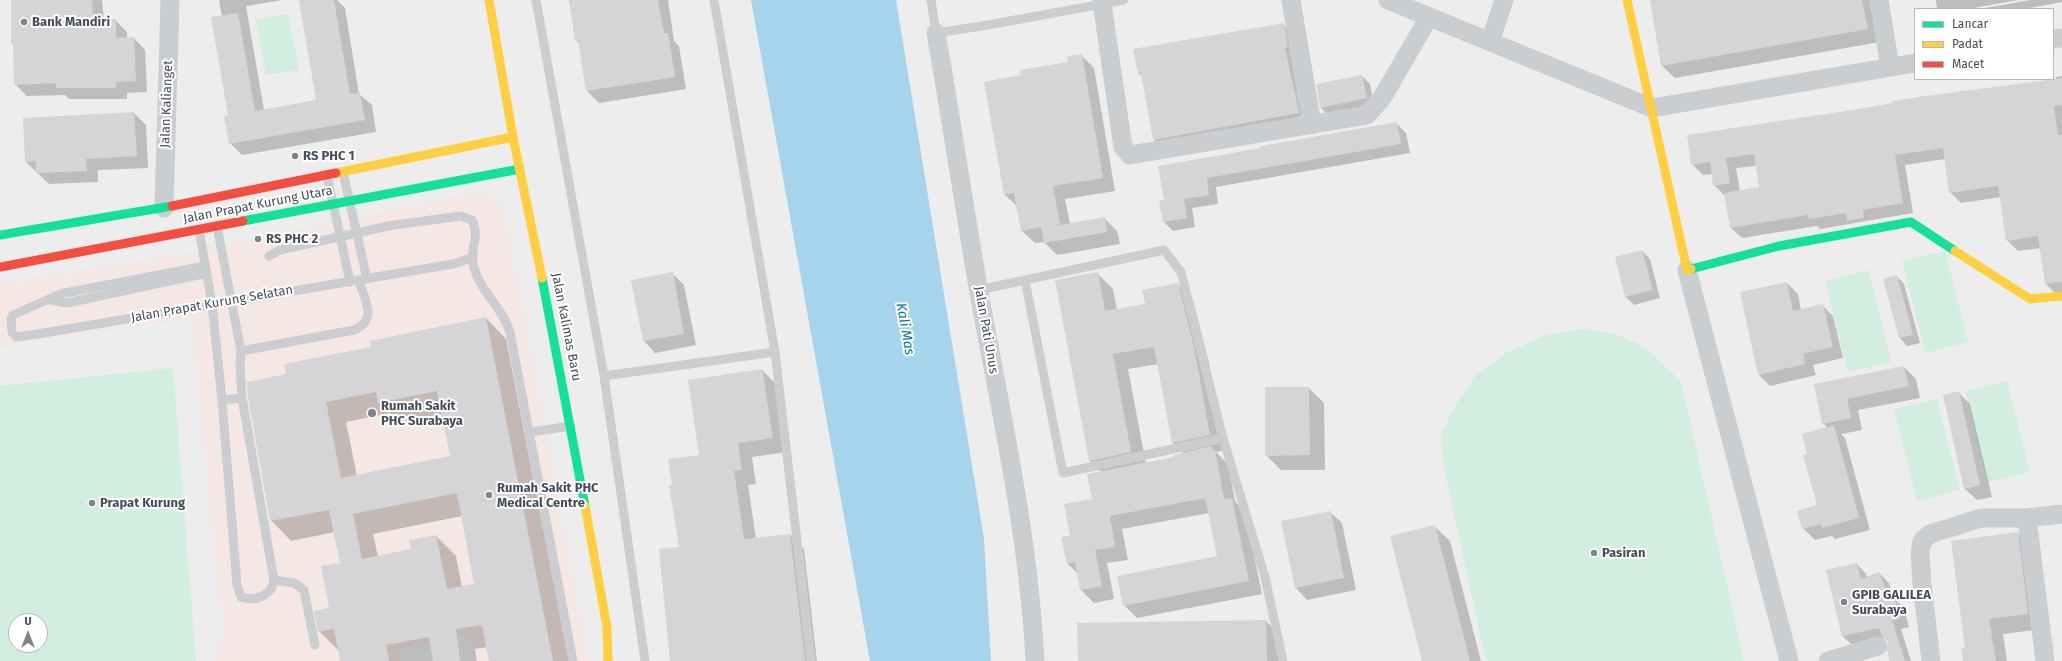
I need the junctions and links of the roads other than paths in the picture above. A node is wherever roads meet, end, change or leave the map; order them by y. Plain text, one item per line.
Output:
1 (170, 0) edge
2 (489, 0) edge
3 (536, 0) edge
4 (714, 0) edge
5 (931, 0) edge
6 (1124, 0) edge
7 (1291, 0) edge
8 (1388, 0) edge
9 (1504, 0) edge
10 (1627, 0) edge
11 (1879, 0) edge
12 (1102, 4) junction
13 (1429, 17) junction
14 (936, 32) junction
15 (1490, 42) junction
16 (1914, 63) edge
17 (1890, 67) junction
18 (1652, 108) junction
19 (1312, 124) junction
20 (513, 137) junction
21 (520, 169) junction
22 (343, 172) junction
23 (328, 175) junction
24 (350, 201) junction
25 (334, 204) junction
26 (164, 208) junction
27 (217, 226) junction
28 (199, 229) junction
29 (357, 234) junction
30 (0, 235) edge
31 (340, 237) junction
32 (269, 256) dead end
33 (471, 258) junction
34 (0, 266) edge
35 (206, 270) junction
36 (1687, 270) junction
37 (363, 280) junction
38 (1024, 280) junction
39 (350, 282) junction
40 (979, 290) junction
41 (2062, 296) edge
42 (230, 301) junction
43 (212, 304) junction
44 (241, 351) junction
45 (775, 352) junction
46 (604, 376) junction
47 (242, 398) junction
48 (222, 400) junction
49 (571, 426) junction
50 (531, 432) junction
51 (1223, 438) junction
52 (2062, 514) edge
53 (2027, 518) junction
54 (274, 580) junction
55 (315, 645) dead end
56 (1878, 646) dead end
57 (573, 661) edge
58 (608, 661) edge
59 (645, 661) edge
60 (810, 661) edge
61 (1035, 661) edge
62 (1283, 661) edge
63 (1789, 661) edge
64 (1828, 661) edge
65 (1931, 661) edge
66 (2045, 661) edge

1 - 26 street, Jalan Kalianget
2 - 20 street, Jalan Kalimas Baru
3 - 46 lane
4 - 45 lane
5 - 14 lane, Jalan Pati Unus
6 - 12 lane
7 - 19 street
8 - 13 street
9 - 15 street
10 - 18 street
11 - 17 street
12 - 14 lane
12 - 19 street
13 - 15 street
13 - 19 street
14 - 40 street, Jalan Pati Unus
15 - 18 street
16 - 17 street
17 - 18 street
18 - 36 street
20 - 21 street, Jalan Kalimas Baru
20 - 22 street, Jalan Prapat Kurung Utara
21 - 24 street, Jalan Prapat Kurung Utara
21 - 49 street, Jalan Kalimas Baru
22 - 23 street, Jalan Prapat Kurung Utara
22 - 24 lane
23 - 25 lane
23 - 26 street, Jalan Prapat Kurung Utara
24 - 25 street, Jalan Prapat Kurung Utara
24 - 29 lane
25 - 27 street, Jalan Prapat Kurung Utara
25 - 31 lane
26 - 30 street, Jalan Prapat Kurung Utara
27 - 28 street, Jalan Prapat Kurung Utara
27 - 42 lane
28 - 34 street, Jalan Prapat Kurung Utara
28 - 35 lane
29 - 31 lane
29 - 33 lane
29 - 37 lane
31 - 32 lane
31 - 39 lane
33 - 37 lane, Jalan Prapat Kurung Selatan
33 - 50 lane
35 - 43 lane
35 - 43 lane, Jalan Prapat Kurung Selatan
36 - 41 street
36 - 63 street
37 - 39 lane, Jalan Prapat Kurung Selatan
37 - 44 lane
38 - 40 lane
38 - 51 lane
38 - 51 lane
39 - 42 lane, Jalan Prapat Kurung Selatan
40 - 61 street, Jalan Pati Unus
42 - 43 lane, Jalan Prapat Kurung Selatan
42 - 44 lane
43 - 48 lane
44 - 47 lane
45 - 46 lane
45 - 60 lane
46 - 59 lane
47 - 48 lane
47 - 54 lane
48 - 54 lane
49 - 50 lane
49 - 58 street, Jalan Kalimas Baru
50 - 57 lane
51 - 62 lane
52 - 53 street
53 - 65 street
53 - 66 street
54 - 55 lane
56 - 64 street

